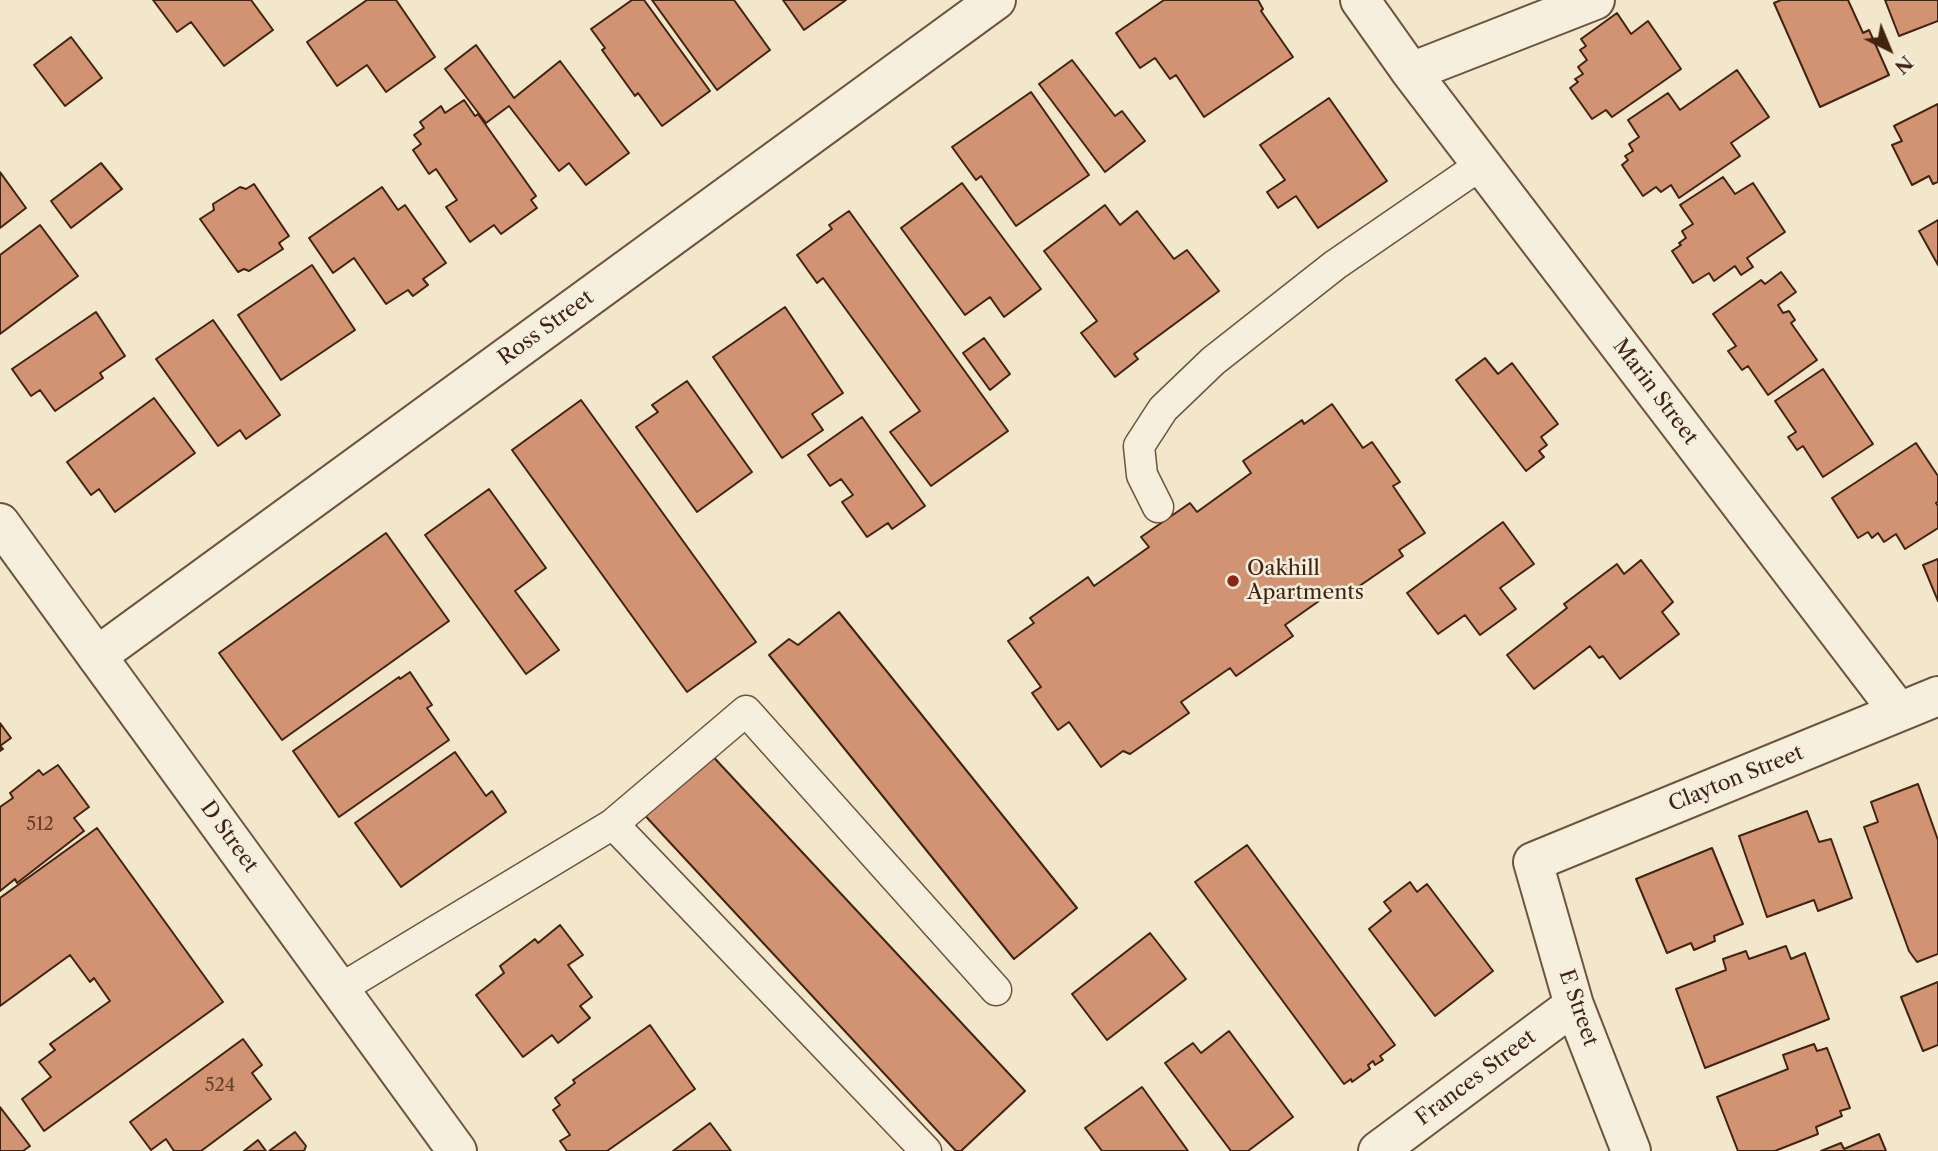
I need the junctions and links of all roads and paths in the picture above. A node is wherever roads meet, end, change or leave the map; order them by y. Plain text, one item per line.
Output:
1 (996, 0) edge
2 (1360, 0) edge
3 (1595, 0) edge
4 (1411, 72) junction
5 (1482, 164) junction
6 (1158, 507) dead end
7 (0, 523) edge
8 (97, 656) junction
9 (1938, 696) edge
10 (1899, 712) junction
11 (613, 824) junction
12 (1533, 862) joint
13 (340, 989) junction
14 (996, 990) dead end
15 (1574, 1005) junction
16 (457, 1151) edge
17 (926, 1151) edge
18 (1378, 1151) edge
19 (1631, 1151) edge

1 - 8 street, Ross Street
2 - 4 street, Marin Street
3 - 4 street
4 - 5 street, Marin Street
5 - 6 lane
5 - 10 street, Marin Street
7 - 8 street, D Street
8 - 13 street, D Street
9 - 10 street, Clayton Street
10 - 12 street, Clayton Street
11 - 13 lane
11 - 14 lane
11 - 17 lane
12 - 15 street, E Street
13 - 16 street, D Street
15 - 18 street, Frances Street
15 - 19 street, E Street

